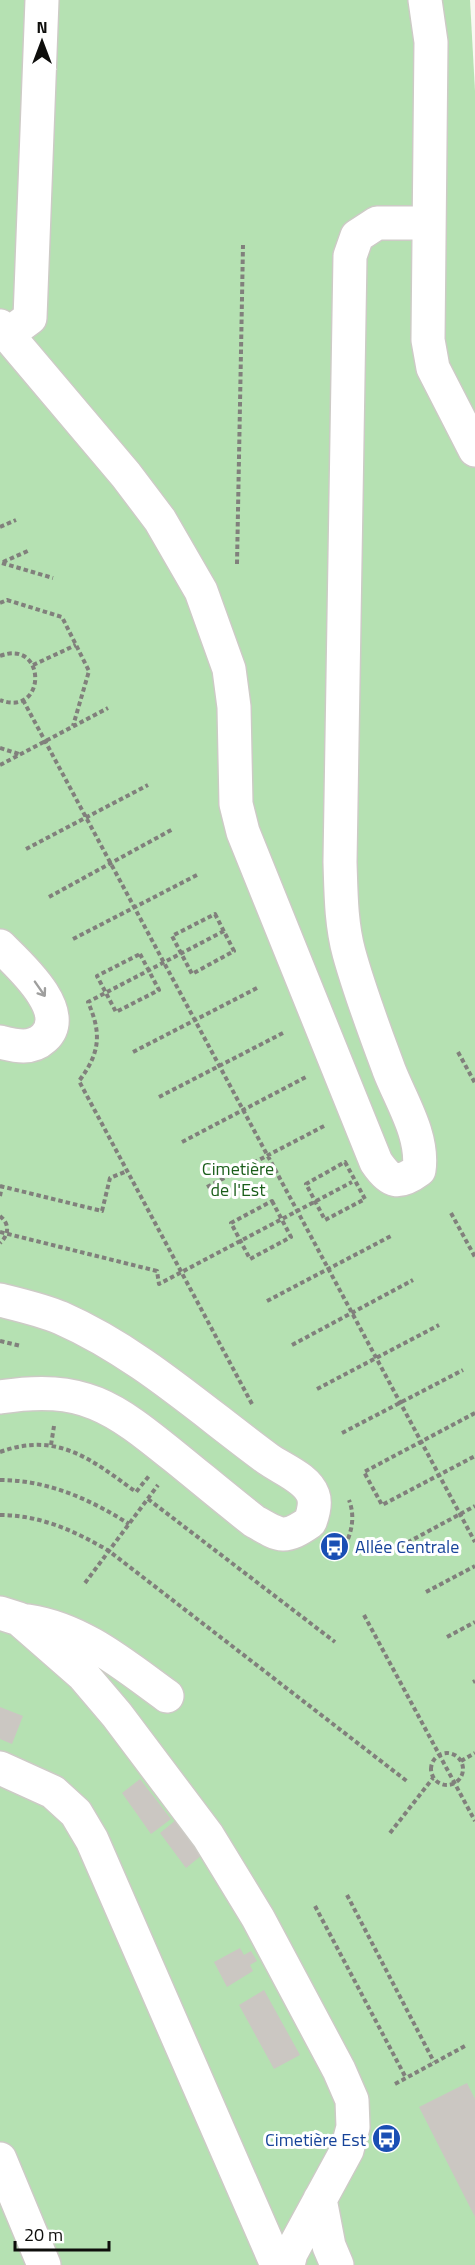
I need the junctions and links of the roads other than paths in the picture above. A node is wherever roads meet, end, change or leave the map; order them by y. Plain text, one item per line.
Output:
1 (42, 0) edge
2 (424, 0) edge
3 (429, 223) junction
4 (4, 331) edge
5 (475, 450) edge
6 (0, 946) edge
7 (0, 1042) edge
8 (0, 1300) edge
9 (0, 1397) edge
10 (10, 1616) edge
11 (167, 1696) dead end
12 (0, 1768) edge
13 (0, 2159) edge
14 (320, 2199) junction
15 (44, 2265) edge
16 (276, 2265) edge
17 (288, 2265) edge
18 (337, 2265) edge

1 - 4 street
2 - 3 street
3 - 4 street
3 - 5 street
6 -> 7 street
8 - 9 street
10 - 11 street
10 - 14 street
12 - 16 street
13 - 15 street
14 - 17 street
14 - 18 street

